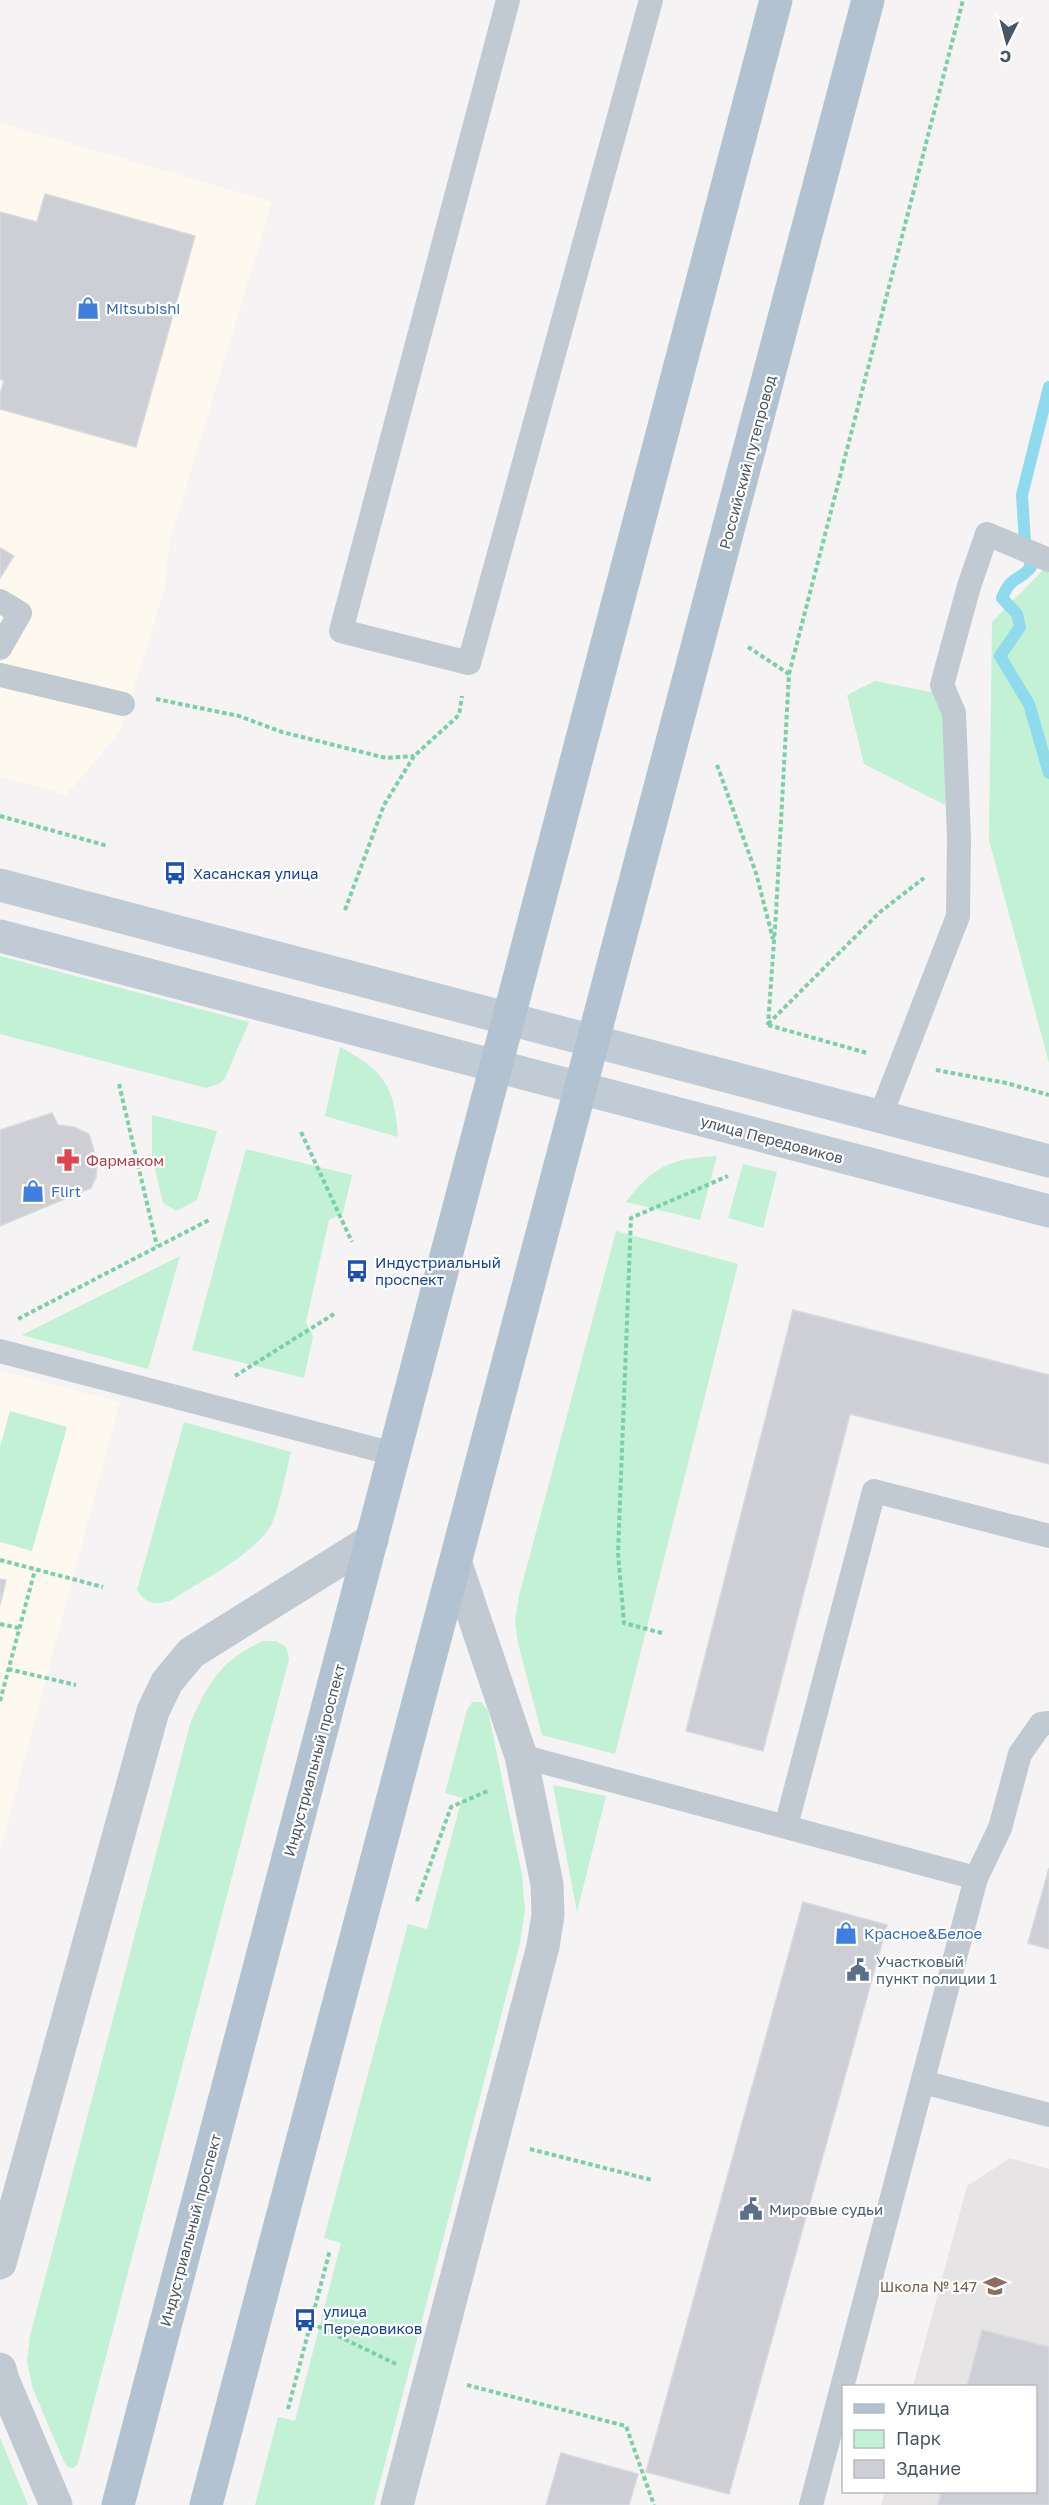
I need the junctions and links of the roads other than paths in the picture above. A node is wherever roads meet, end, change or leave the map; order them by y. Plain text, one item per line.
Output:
1 (508, 0) edge
2 (651, 0) edge
3 (776, 0) edge
4 (868, 0) edge
5 (1049, 560) edge
6 (0, 601) edge
7 (0, 648) edge
8 (0, 675) edge
9 (123, 704) road end
10 (0, 885) edge
11 (0, 936) edge
12 (508, 1020) junction
13 (594, 1042) junction
14 (496, 1067) junction
15 (582, 1090) junction
16 (880, 1117) junction
17 (1049, 1161) edge
18 (1049, 1211) edge
19 (0, 1351) edge
20 (394, 1454) junction
21 (1049, 1536) edge
22 (372, 1540) junction
23 (456, 1564) junction
24 (1049, 1723) edge
25 (521, 1756) junction
26 (786, 1826) junction
27 (976, 1878) junction
28 (923, 2082) junction
29 (1049, 2115) edge
30 (0, 2263) edge
31 (0, 2369) edge
32 (843, 2385) edge
33 (842, 2388) edge
34 (56, 2505) edge
35 (118, 2505) edge
36 (206, 2505) edge
37 (397, 2505) edge
38 (811, 2505) edge

1 - 2 lane
3 - 12 main road, Индустриальный проспект
4 - 13 main road, Российский путепровод
5 - 16 lane
6 - 7 lane
8 - 9 lane
10 - 12 street
11 - 14 street
12 - 13 street
12 - 14 main road, Индустриальный проспект
13 - 15 main road
13 - 16 street
14 - 15 street, улица Передовиков
14 - 20 main road, Индустриальный проспект
15 - 18 street, улица Передовиков
15 - 23 main road
16 - 17 street
19 - 20 lane
20 - 22 main road, Индустриальный проспект
21 - 26 lane
22 - 30 street
22 - 35 main road, Индустриальный проспект
23 - 25 street
23 - 36 main road
24 - 27 lane
25 - 26 lane
25 - 37 street
26 - 27 lane
27 - 28 lane
28 - 29 lane
28 - 32 lane
31 - 34 street
33 - 38 lane

